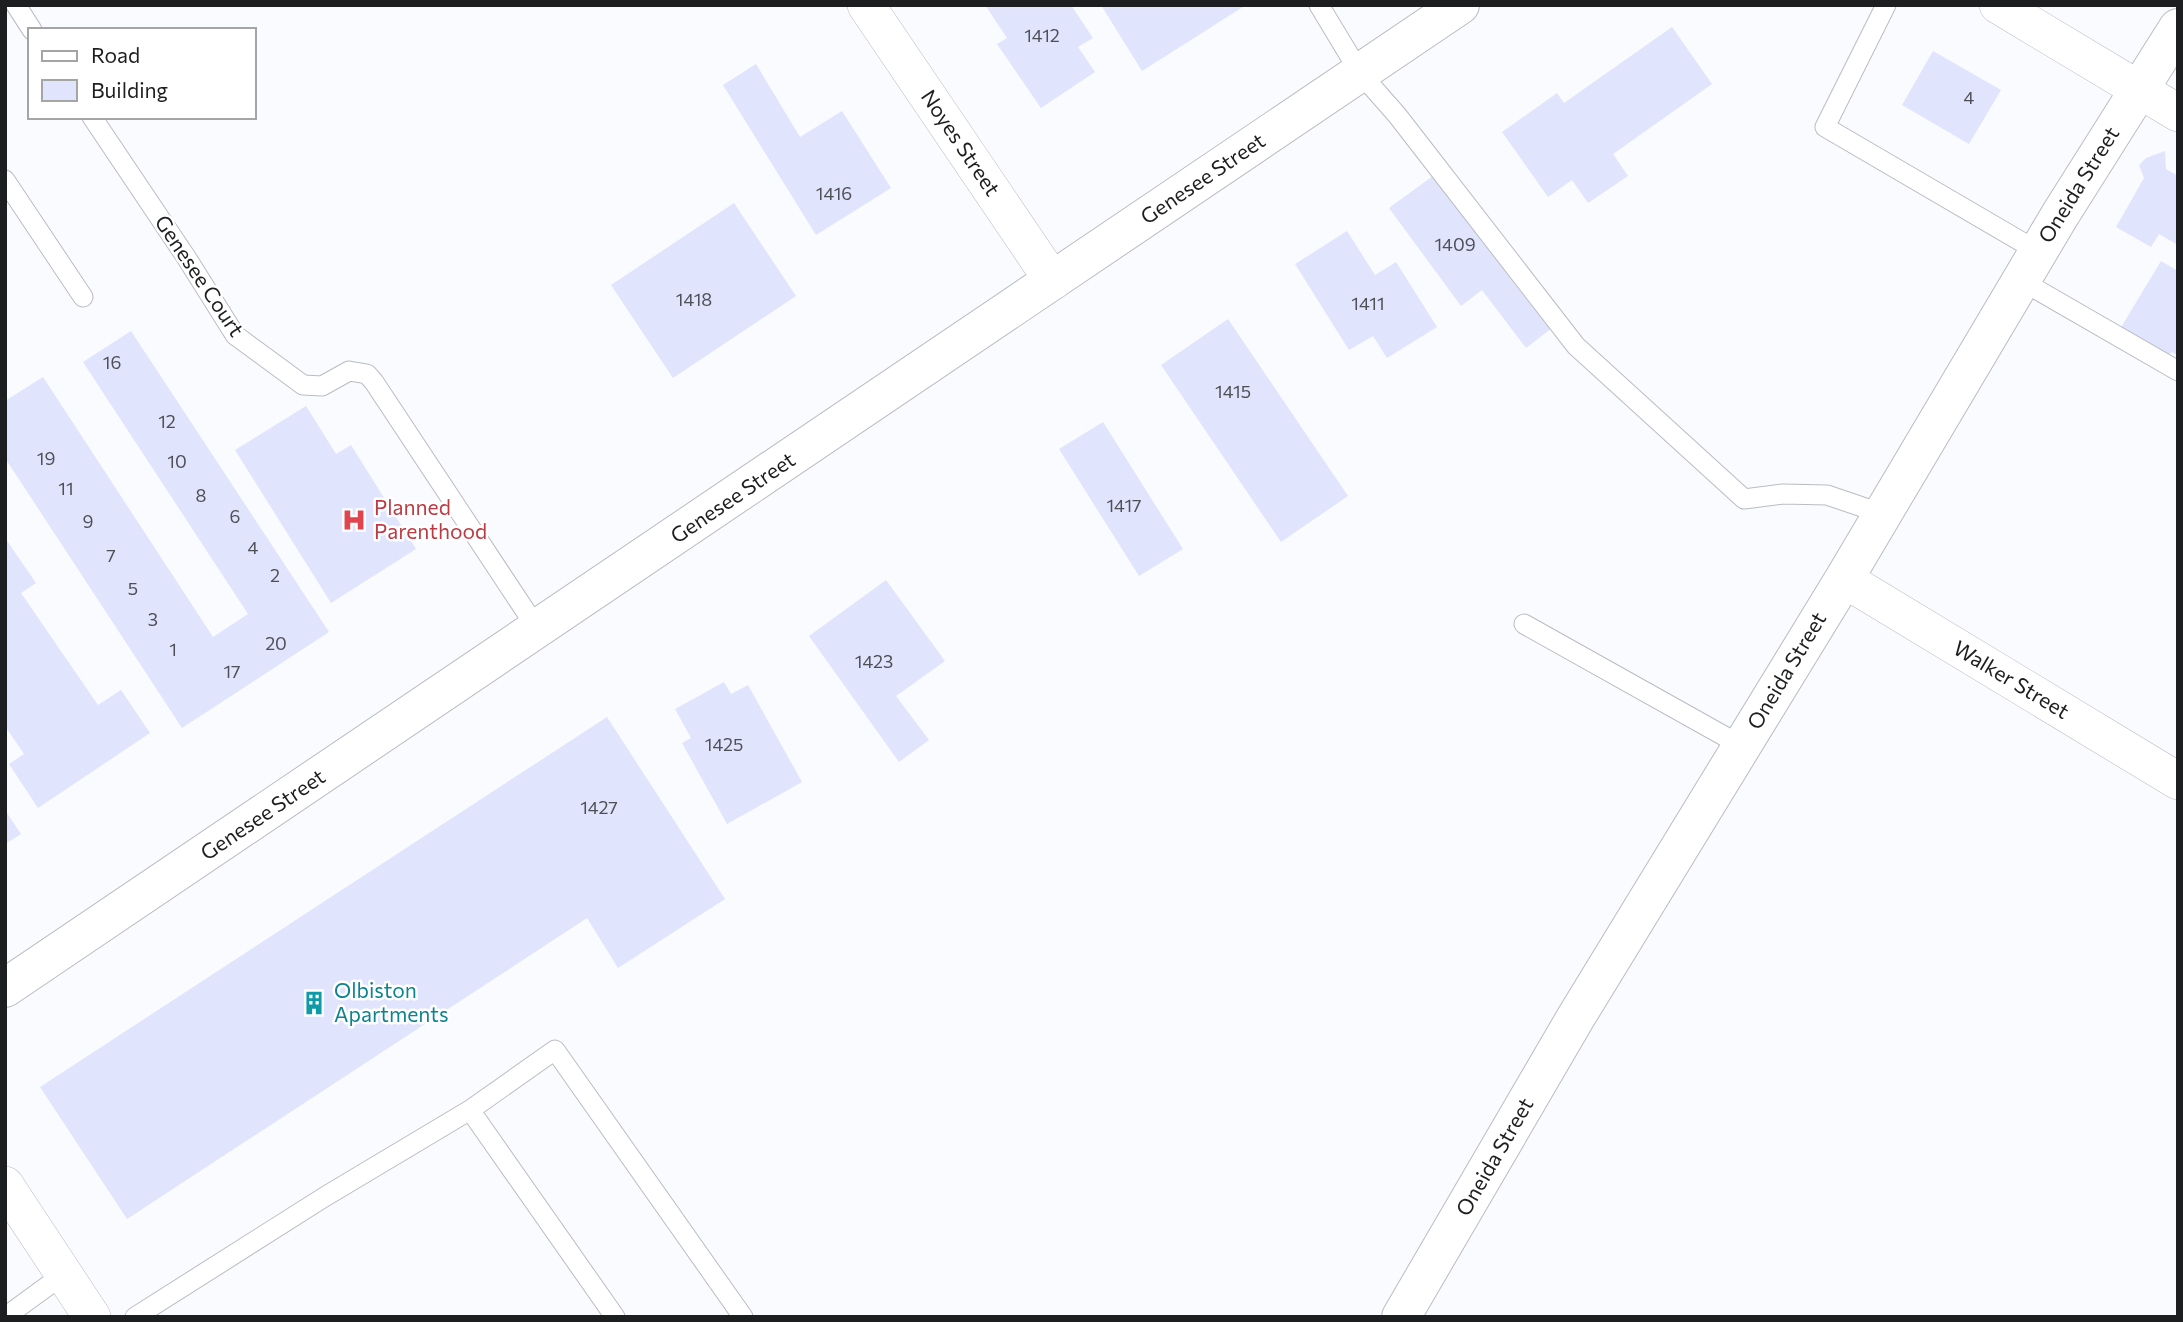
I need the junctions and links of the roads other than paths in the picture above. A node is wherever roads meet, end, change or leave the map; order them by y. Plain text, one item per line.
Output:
1 (16, 5) edge
2 (866, 5) edge
3 (1319, 5) edge
4 (1460, 5) edge
5 (1886, 5) edge
6 (1998, 5) edge
7 (31, 28) edge
8 (2178, 29) edge
9 (1360, 73) junction
10 (2139, 89) junction
11 (2178, 113) edge
12 (93, 119) edge
13 (5, 180) edge
14 (2030, 266) junction
15 (1053, 281) junction
16 (83, 297) dead end
17 (2178, 371) edge
18 (1883, 514) junction
19 (1844, 579) junction
20 (1524, 624) dead end
21 (538, 630) junction
22 (1742, 746) junction
23 (2178, 781) edge
24 (5, 988) edge
25 (470, 1110) junction
26 (5, 1185) edge
27 (64, 1274) junction
28 (5, 1317) edge
29 (92, 1317) edge
30 (135, 1317) edge
31 (615, 1317) edge
32 (743, 1317) edge
33 (1401, 1317) edge

1 - 7 lane
2 - 15 street, Noyes Street
3 - 9 lane
4 - 9 main road, Genesee Street
5 - 14 lane
6 - 10 street
8 - 10 main road, Oneida Street
9 - 15 main road, Genesee Street
9 - 18 lane
10 - 11 street
10 - 14 main road, Oneida Street
12 - 21 lane, Genesee Court
13 - 16 lane
14 - 17 lane
14 - 18 main road, Oneida Street
15 - 21 main road, Genesee Street
18 - 19 main road, Oneida Street
19 - 22 main road, Oneida Street
19 - 23 street, Walker Street
20 - 22 lane
21 - 24 main road, Genesee Street
22 - 33 main road, Oneida Street
25 - 30 lane
25 - 31 lane
25 - 32 lane
26 - 27 street
27 - 28 lane
27 - 29 street

